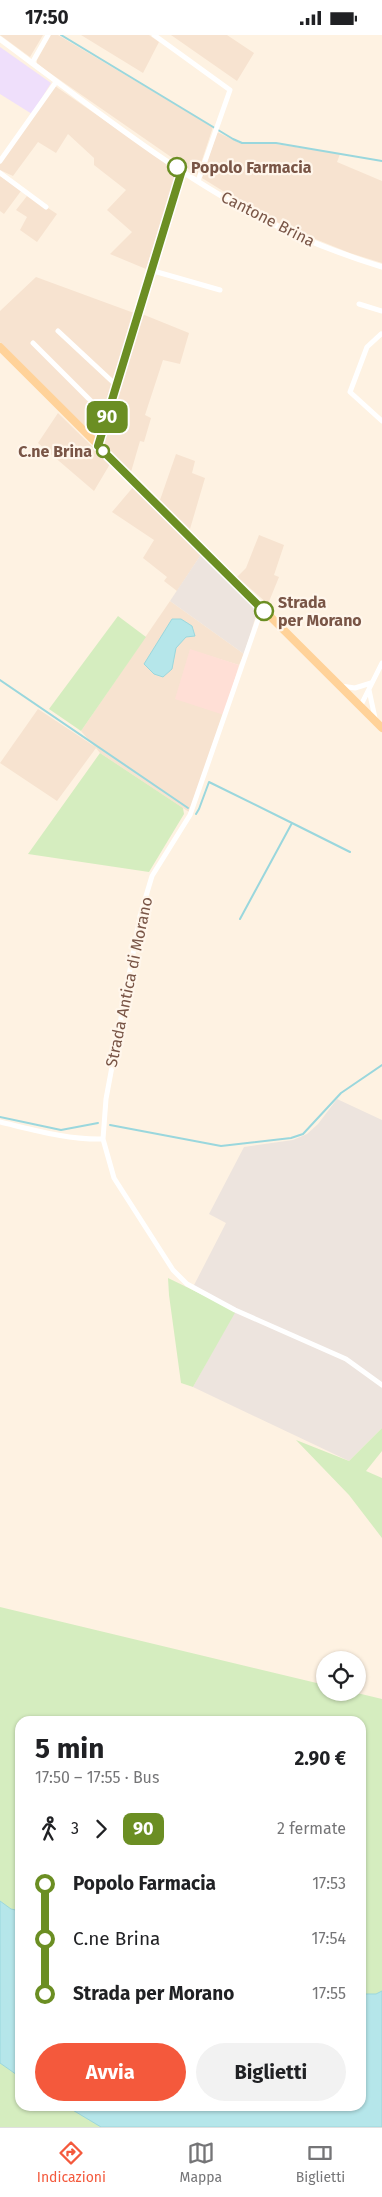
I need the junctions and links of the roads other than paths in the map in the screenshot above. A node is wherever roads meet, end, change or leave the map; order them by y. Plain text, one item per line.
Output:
1 (48, 35) edge
2 (154, 35) edge
3 (0, 39) edge
4 (32, 63) junction
5 (56, 82) junction
6 (0, 161) edge
7 (182, 170) junction
8 (0, 173) edge
9 (198, 181) junction
10 (46, 207) dead end
11 (382, 267) edge
12 (150, 270) junction
13 (220, 290) dead end
14 (359, 304) dead end
15 (382, 311) edge
16 (58, 331) dead end
17 (382, 334) edge
18 (33, 343) dead end
19 (0, 347) edge
20 (116, 385) junction
21 (107, 417) junction
22 (382, 421) edge
23 (98, 446) junction
24 (262, 608) junction
25 (382, 663) edge
26 (338, 685) junction
27 (370, 685) junction
28 (360, 707) junction
29 (380, 726) edge
30 (0, 1123) edge
31 (103, 1139) junction
32 (382, 1385) edge

1 - 4 street
2 - 9 street
3 - 4 street, Cantone Brina
4 - 5 street, Cantone Brina
5 - 6 street
5 - 7 street, Cantone Brina
7 - 9 street, Cantone Brina
7 - 12 street
8 - 10 street
9 - 11 street, Cantone Brina
12 - 13 street
12 - 20 street
14 - 15 street
16 - 20 street
17 - 22 street
18 - 21 street
19 - 23 main road
20 - 21 street
21 - 23 street
23 - 24 main road
24 - 26 main road
24 - 31 street, Strada Antica di Morano
25 - 27 street
26 - 27 street
26 - 28 main road
27 - 28 street
27 - 29 street
28 - 29 main road
30 - 31 street
31 - 32 street, Strada Antica di Morano

